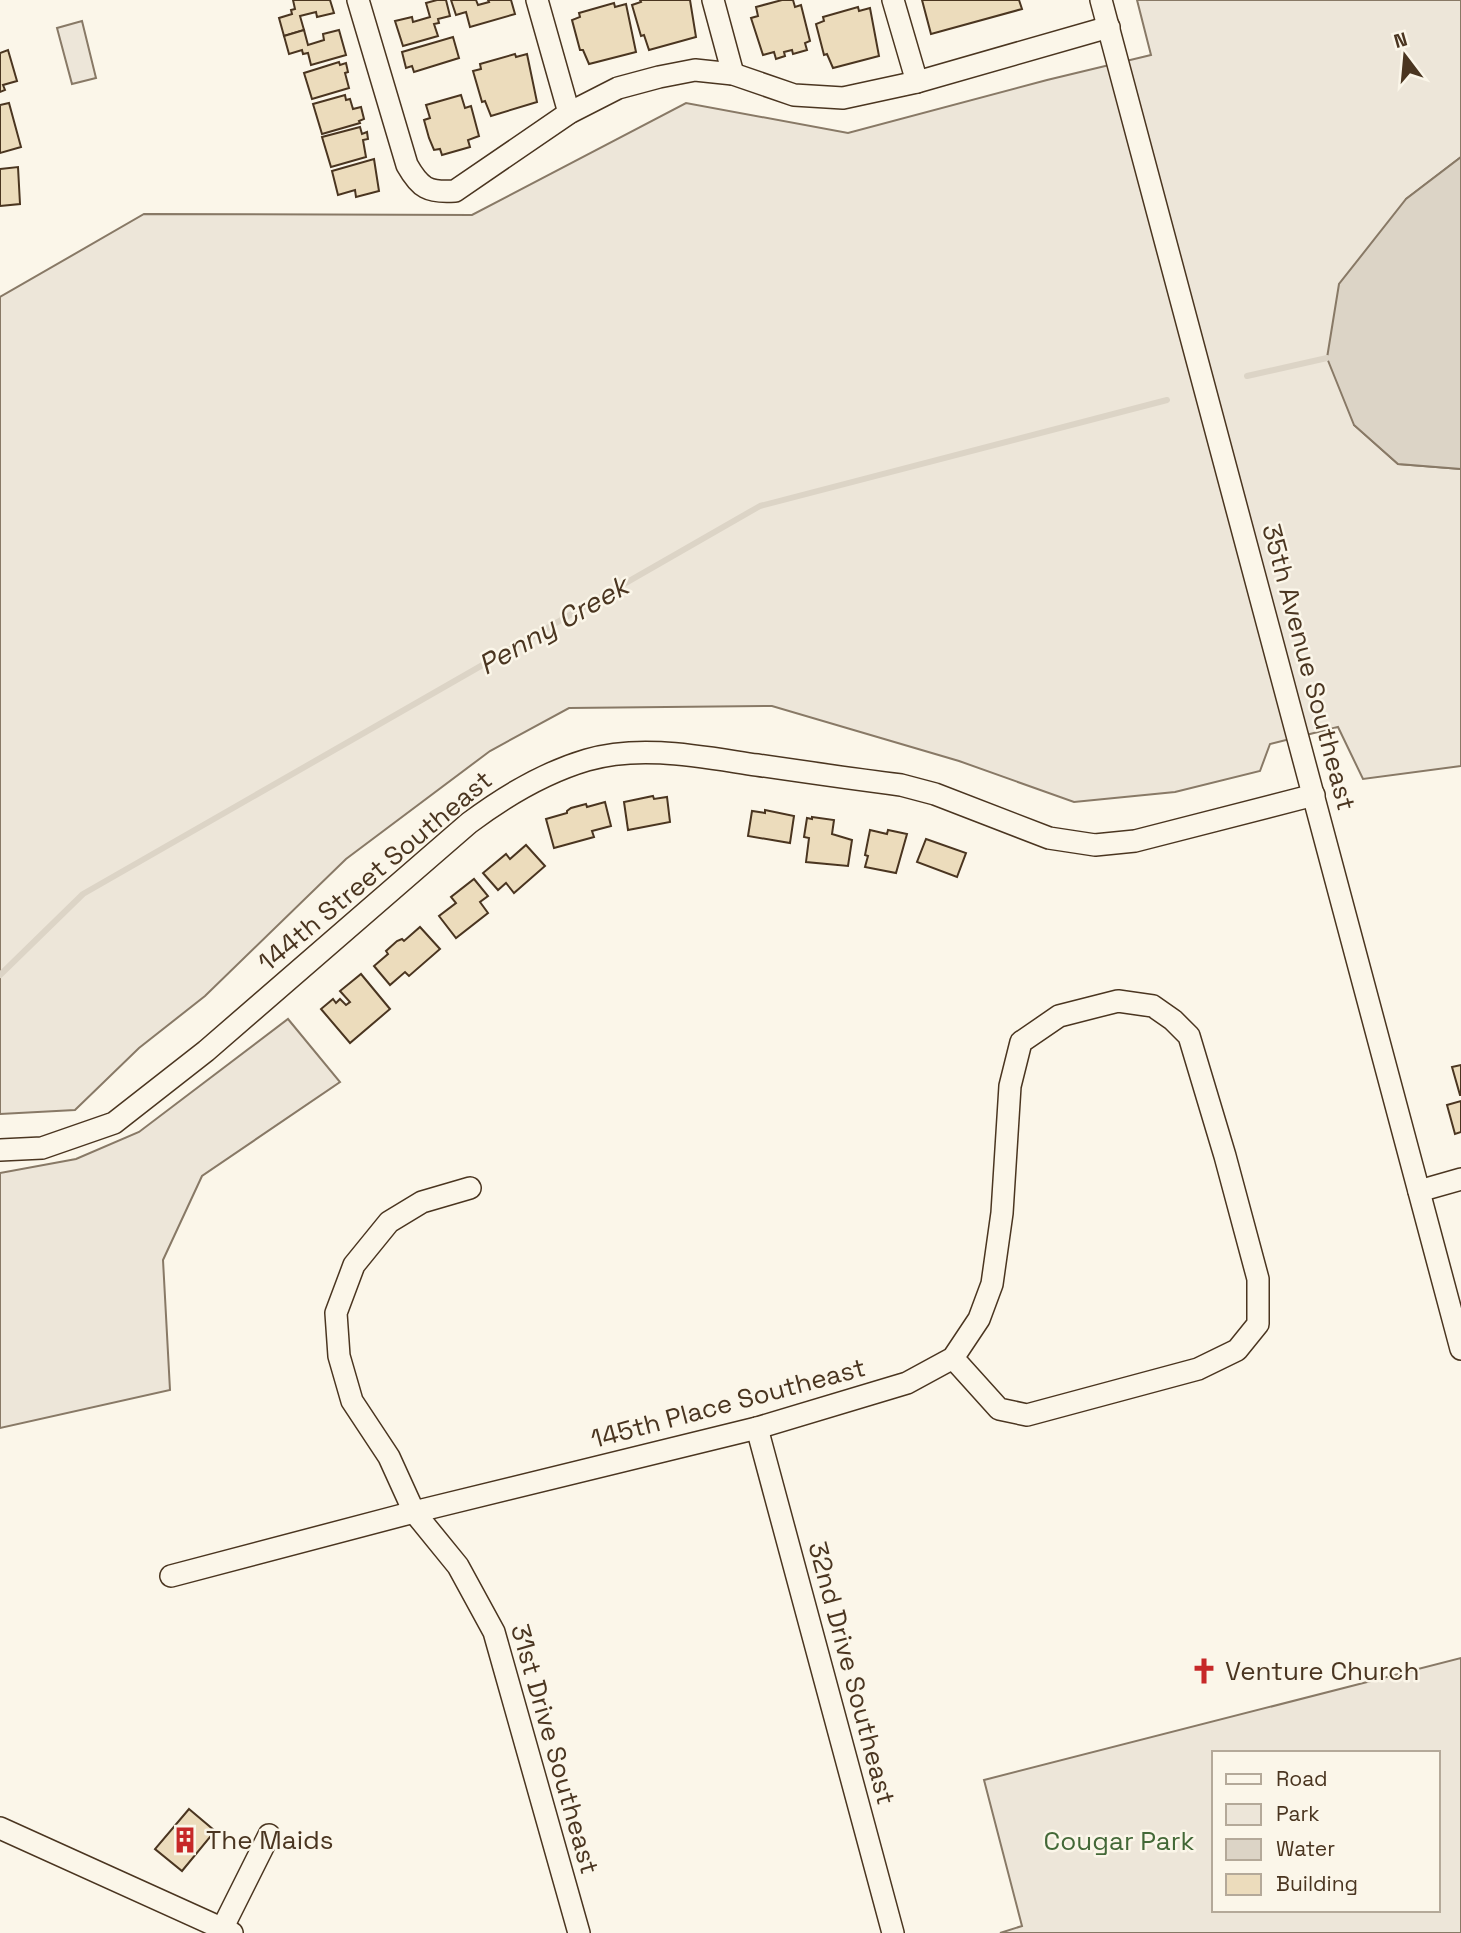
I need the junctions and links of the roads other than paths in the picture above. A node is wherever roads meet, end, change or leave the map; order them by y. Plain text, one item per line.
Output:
1 (358, 0) edge
2 (537, 0) edge
3 (713, 0) edge
4 (893, 0) edge
5 (1101, 0) edge
6 (1109, 27) junction
7 (733, 74) junction
8 (917, 82) junction
9 (569, 113) junction
10 (1314, 796) junction
11 (0, 1150) edge
12 (1461, 1179) edge
13 (470, 1188) dead end
14 (1419, 1191) junction
15 (1461, 1349) edge
16 (953, 1358) junction
17 (757, 1428) junction
18 (414, 1512) junction
19 (171, 1576) dead end
20 (0, 1828) edge
21 (269, 1835) dead end
22 (228, 1930) edge
23 (579, 1933) edge
24 (893, 1933) edge

1 - 9 street
2 - 9 street
3 - 7 street
4 - 8 street
5 - 6 street, 35th Avenue Southeast
6 - 8 street
6 - 10 street, 35th Avenue Southeast
7 - 8 street
7 - 9 street
10 - 11 street, 144th Street Southeast
10 - 14 street, 35th Avenue Southeast
12 - 14 street
13 - 18 street, 31st Drive Southeast
14 - 15 street, 35th Avenue Southeast
16 - 16 street
16 - 17 street, 145th Place Southeast
17 - 18 street, 145th Place Southeast
17 - 24 street, 32nd Drive Southeast
18 - 19 street, 145th Place Southeast
18 - 23 street, 31st Drive Southeast
20 - 22 street
21 - 22 street

